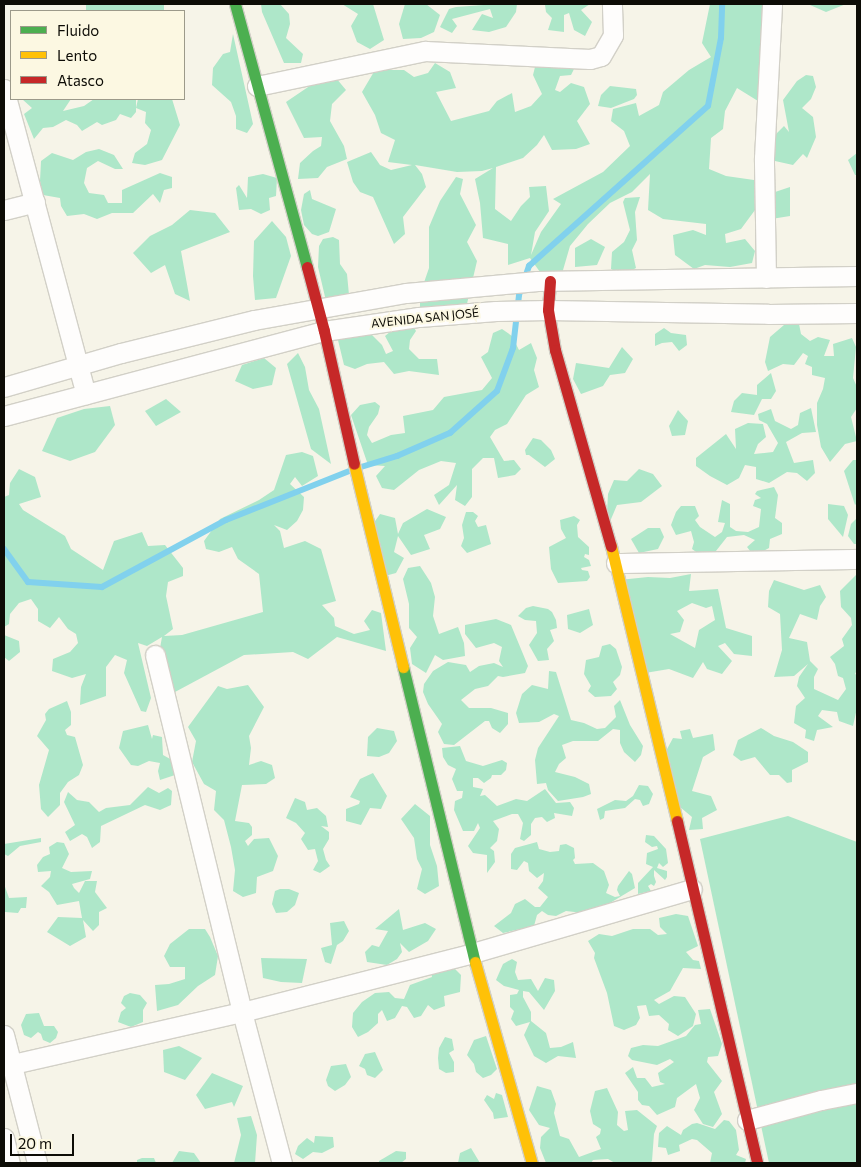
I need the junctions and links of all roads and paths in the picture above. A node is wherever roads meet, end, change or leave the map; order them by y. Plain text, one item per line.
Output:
1 (235, 4) edge
2 (612, 4) edge
3 (772, 4) edge
4 (257, 86) junction
5 (4, 89) edge
6 (35, 202) junction
7 (4, 210) edge
8 (857, 276) edge
9 (766, 278) junction
10 (544, 281) junction
11 (318, 308) junction
12 (540, 310) junction
13 (857, 313) edge
14 (324, 331) junction
15 (79, 365) junction
16 (4, 386) edge
17 (86, 394) junction
18 (4, 416) edge
19 (857, 560) edge
20 (616, 563) junction
21 (155, 654) dead end
22 (692, 889) junction
23 (473, 953) junction
24 (242, 1012) junction
25 (4, 1035) edge
26 (8, 1065) edge
27 (857, 1093) edge
28 (747, 1120) junction
29 (4, 1138) edge
30 (10, 1163) edge
31 (37, 1163) edge
32 (282, 1163) edge
33 (532, 1163) edge
34 (756, 1163) edge

1 - 4 street
2 - 4 street
3 - 9 street
4 - 11 street
5 - 6 street
6 - 7 street
6 - 15 street
8 - 9 street, AVENIDA SAN JOSÉ
9 - 10 street, AVENIDA SAN JOSÉ
10 - 11 street, AVENIDA SAN JOSÉ
10 - 12 street
11 - 14 street
11 - 15 street, AVENIDA SAN JOSÉ
12 - 13 street, AVENIDA SAN JOSÉ
12 - 14 street, AVENIDA SAN JOSÉ
12 - 20 street
14 - 17 street, AVENIDA SAN JOSÉ
14 - 23 street
15 - 16 street, AVENIDA SAN JOSÉ
15 - 17 street
17 - 18 street, AVENIDA SAN JOSÉ
19 - 20 street
20 - 22 street
21 - 24 street
22 - 23 street
22 - 28 street
23 - 24 street
23 - 33 street
24 - 26 street
24 - 32 street
25 - 26 street
26 - 31 street
27 - 28 street
28 - 34 street
29 - 30 street

